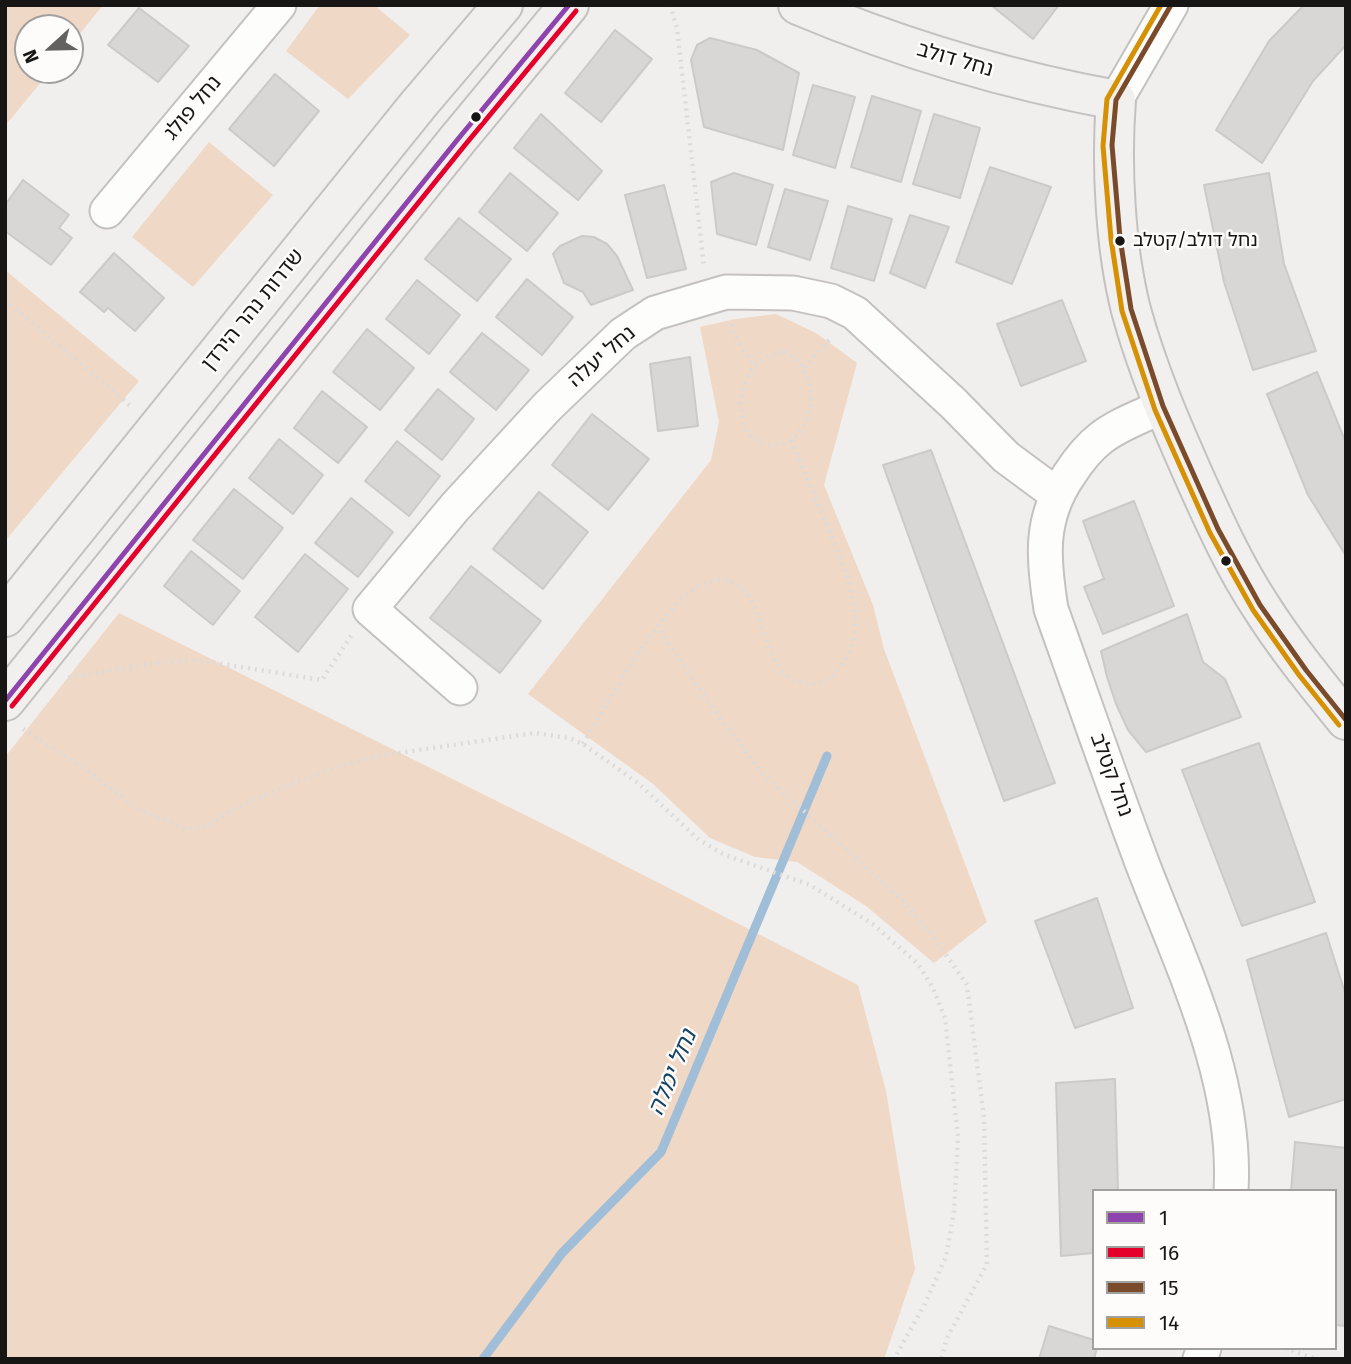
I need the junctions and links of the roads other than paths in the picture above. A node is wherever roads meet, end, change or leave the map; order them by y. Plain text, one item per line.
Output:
1 (279, 5) edge
2 (503, 5) edge
3 (569, 5) edge
4 (798, 5) edge
5 (1171, 5) edge
6 (862, 18) edge
7 (1116, 100) junction
8 (107, 211) dead end
9 (1163, 406) junction
10 (1056, 494) junction
11 (5, 617) edge
12 (460, 688) dead end
13 (13, 714) edge
14 (1346, 720) edge
15 (1231, 1189) edge

1 - 8 street, נחל פולג
2 - 11 main road, שדרות נהר הירדן
3 - 13 main road
4 - 6 main road, נחל דולב
5 - 7 street
6 - 7 main road, נחל דולב
7 - 9 main road
9 - 10 street, נחל קטלב
9 - 14 main road
10 - 12 street, נחל יעלה
10 - 15 street, נחל קטלב

